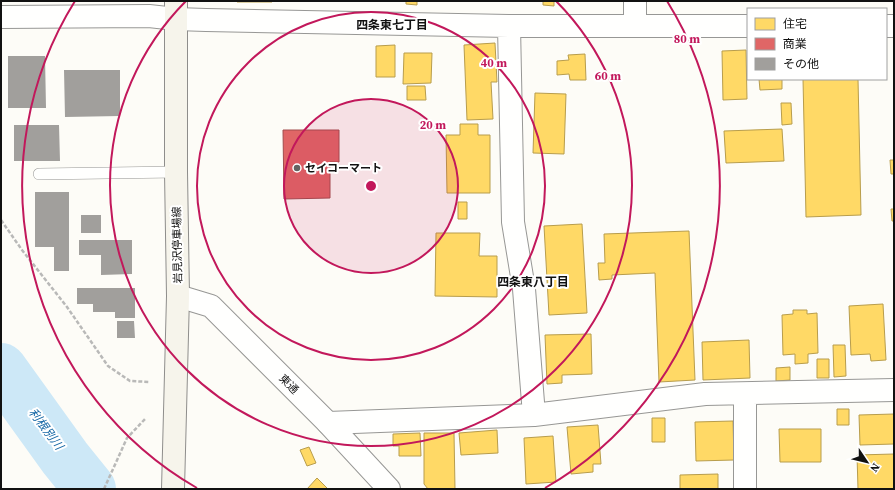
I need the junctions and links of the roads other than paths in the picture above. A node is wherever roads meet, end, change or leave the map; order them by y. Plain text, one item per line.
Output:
1 (635, 1) edge
2 (176, 10) edge
3 (1, 17) edge
4 (509, 26) junction
5 (635, 26) junction
6 (747, 26) edge
7 (176, 172) junction
8 (39, 174) dead end
9 (178, 296) junction
10 (894, 390) edge
11 (745, 394) junction
12 (534, 414) junction
13 (328, 423) junction
14 (174, 489) edge
15 (389, 489) edge
16 (745, 489) edge

1 - 5 street
2 - 3 street
2 - 4 street
2 - 7 main road, 岩見沢停車場線
4 - 5 street
4 - 12 street
5 - 6 street
7 - 8 lane
7 - 9 main road, 岩見沢停車場線
9 - 13 street, 東通
9 - 14 main road, 岩見沢停車場線
10 - 11 street
11 - 12 street
11 - 16 street
12 - 13 street
13 - 15 street, 東通

